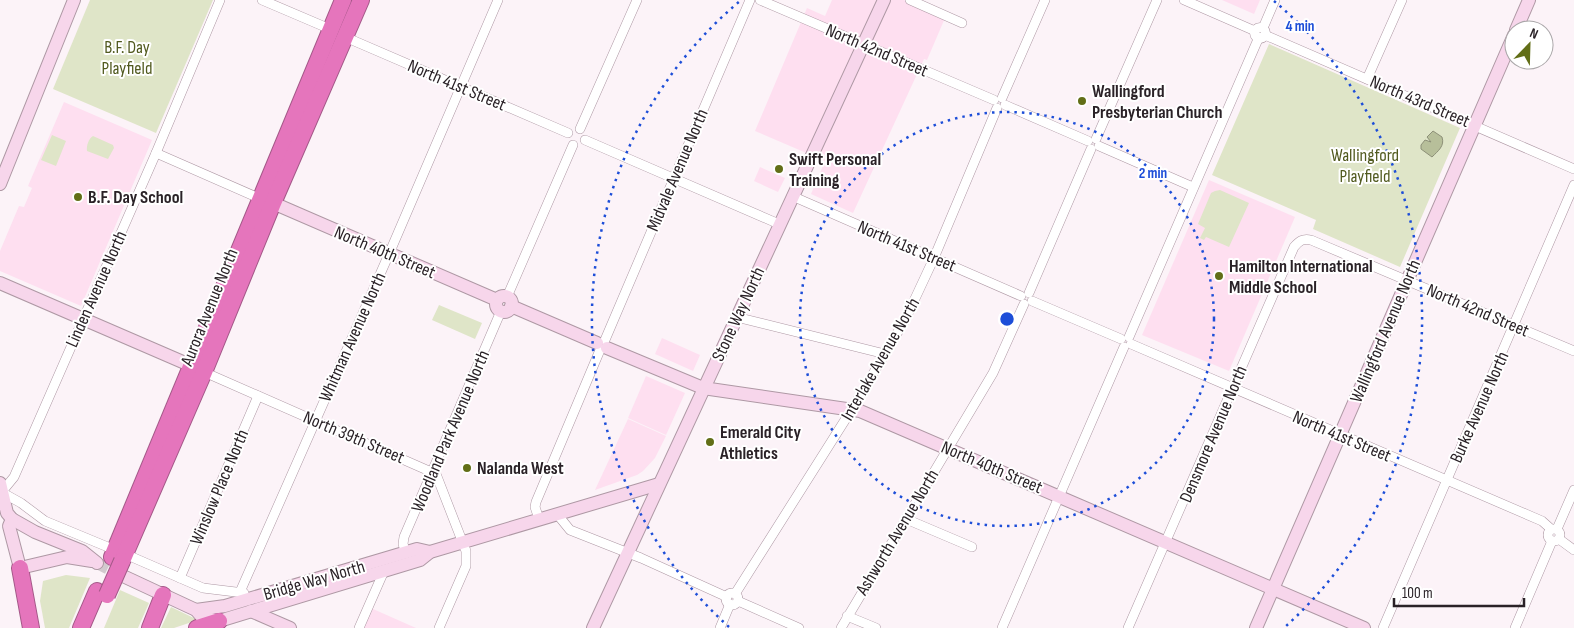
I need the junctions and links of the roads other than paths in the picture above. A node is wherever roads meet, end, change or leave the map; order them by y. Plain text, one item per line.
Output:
1 (74, 0) edge
2 (220, 0) edge
3 (262, 0) edge
4 (343, 0) edge
5 (361, 0) edge
6 (498, 0) edge
7 (637, 0) edge
8 (750, 0) edge
9 (760, 0) edge
10 (884, 0) edge
11 (910, 0) edge
12 (1045, 0) edge
13 (1157, 0) edge
14 (1184, 0) edge
15 (1275, 0) edge
16 (1402, 0) edge
17 (1529, 0) edge
18 (1520, 20) edge
19 (962, 23) dead end
20 (330, 29) junction
21 (1260, 33) junction
22 (345, 37) junction
23 (864, 44) junction
24 (1504, 58) edge
25 (1367, 79) junction
26 (461, 87) junction
27 (999, 103) junction
28 (1475, 125) junction
29 (580, 128) junction
30 (568, 133) junction
31 (585, 140) junction
32 (1094, 144) junction
33 (573, 145) junction
34 (156, 153) junction
35 (1574, 169) edge
36 (674, 178) junction
37 (0, 184) edge
38 (1574, 185) edge
39 (1193, 187) junction
40 (792, 196) junction
41 (267, 201) junction
42 (780, 224) junction
43 (1299, 242) joint
44 (389, 254) junction
45 (934, 258) junction
46 (1407, 280) junction
47 (0, 284) edge
48 (1027, 298) junction
49 (504, 304) junction
50 (736, 317) junction
51 (83, 319) junction
52 (1514, 326) junction
53 (1126, 342) junction
54 (602, 345) junction
55 (1574, 351) edge
56 (885, 354) junction
57 (198, 369) junction
58 (703, 388) junction
59 (1232, 388) junction
60 (258, 396) junction
61 (852, 409) junction
62 (315, 420) junction
63 (1340, 435) junction
64 (948, 448) junction
65 (433, 472) junction
66 (1447, 481) junction
67 (659, 484) junction
68 (1, 490) edge
69 (1574, 490) edge
70 (1060, 496) junction
71 (557, 514) junction
72 (539, 519) junction
73 (906, 519) junction
74 (7, 525) edge
75 (1554, 529) junction
76 (1556, 540) junction
77 (463, 542) junction
78 (1166, 542) junction
79 (972, 547) dead end
80 (1574, 550) edge
81 (430, 552) junction
82 (628, 552) junction
83 (406, 553) junction
84 (116, 560) junction
85 (20, 568) junction
86 (384, 571) junction
87 (180, 578) junction
88 (1273, 589) junction
89 (240, 592) junction
90 (102, 593) junction
91 (163, 596) junction
92 (253, 598) junction
93 (733, 599) junction
94 (196, 610) junction
95 (251, 611) junction
96 (847, 616) junction
97 (219, 621) junction
98 (31, 628) edge
99 (81, 628) edge
100 (93, 628) edge
101 (150, 628) edge
102 (197, 628) edge
103 (290, 628) edge
104 (359, 628) edge
105 (438, 628) edge
106 (592, 628) edge
107 (720, 628) edge
108 (799, 628) edge
109 (841, 628) edge
110 (876, 628) edge
111 (1002, 628) edge
112 (1128, 628) edge
113 (1256, 628) edge
114 (1364, 628) edge
115 (1383, 628) edge
116 (1515, 628) edge

1 - 37 street
2 - 34 street, Linden Avenue North
3 - 20 street
4 - 20 highway, Aurora Avenue North
5 - 22 highway, Aurora Avenue North
6 - 26 street, Whitman Avenue North
7 - 29 street
8 - 36 street, Midvale Avenue North
9 - 23 street, North 42nd Street
10 - 23 street, Stone Way North
11 - 19 street
12 - 27 street, Interlake Avenue North
13 - 32 street, Ashworth Avenue North
14 - 21 street, North 43rd Street
15 - 21 street
16 - 25 street
17 - 18 street
20 - 41 highway, Aurora Avenue North
21 - 25 street, North 43rd Street
21 - 39 street
22 - 26 street, North 41st Street
22 - 41 highway, Aurora Avenue North
23 - 27 street, North 42nd Street
23 - 40 street, Stone Way North
24 - 28 street, Wallingford Avenue North
25 - 28 street, North 43rd Street
26 - 30 street, North 41st Street
26 - 44 street, Whitman Avenue North
27 - 32 street, North 42nd Street
27 - 45 street, Interlake Avenue North
28 - 35 street, North 43rd Street
28 - 46 street, Wallingford Avenue North
29 - 30 street
29 - 31 street
30 - 33 street
31 - 33 street
31 - 36 street
32 - 39 street, North 42nd Street
32 - 48 street, Ashworth Avenue North
33 - 49 street, Woodland Park Avenue North
34 - 41 street, North 40th Street
34 - 51 street, Linden Avenue North
36 - 42 street
36 - 54 street, Midvale Avenue North
38 - 52 street, Burke Avenue North
39 - 53 street
40 - 42 street, Stone Way North
40 - 45 street, North 41st Street
41 - 44 street, North 40th Street
41 - 57 highway, Aurora Avenue North
42 - 50 street, Stone Way North
43 - 46 street, North 42nd Street
43 - 59 street, Densmore Avenue North
44 - 49 street, North 40th Street
44 - 62 street, Whitman Avenue North
45 - 48 street, North 41st Street
45 - 56 street, Interlake Avenue North
46 - 52 street, North 42nd Street
46 - 63 street, Wallingford Avenue North
47 - 51 street, North 39th Street
48 - 53 street, North 41st Street
48 - 64 street, Ashworth Avenue North
49 - 54 street, North 40th Street
49 - 65 street, Woodland Park Avenue North
50 - 56 street
50 - 58 street, Stone Way North
51 - 57 street, North 39th Street
51 - 68 street, Linden Avenue North
52 - 55 street, North 42nd Street
52 - 66 street, Burke Avenue North
53 - 59 street, North 41st Street
53 - 70 street
54 - 58 street, North 40th Street
54 - 72 street, Midvale Avenue North
56 - 61 street, Interlake Avenue North
57 - 60 street, North 39th Street
57 - 84 highway, Aurora Avenue North
58 - 61 street, North 40th Street
58 - 67 street, Stone Way North
59 - 63 street, North 41st Street
59 - 78 street, Densmore Avenue North
60 - 62 street, North 39th Street
60 - 87 street, Winslow Place North
61 - 64 street, North 40th Street
61 - 93 street, Interlake Avenue North
62 - 65 street, North 39th Street
62 - 89 street, Whitman Avenue North
63 - 66 street, North 41st Street
63 - 88 street, Wallingford Avenue North
64 - 70 street, North 40th Street
64 - 73 street, Ashworth Avenue North
65 - 77 street
65 - 83 street, Woodland Park Avenue North
66 - 75 street, North 41st Street
66 - 115 street, Burke Avenue North
67 - 71 street, Bridge Way North
67 - 82 street, Stone Way North
68 - 74 street
68 - 84 street
69 - 75 street
70 - 78 street, North 40th Street
70 - 111 street
71 - 72 street, Bridge Way North
71 - 82 street
72 - 77 street, Bridge Way North
73 - 79 street
73 - 96 street, Ashworth Avenue North
74 - 84 street
74 - 85 street
75 - 76 street
76 - 80 street
76 - 116 street
77 - 81 street, Bridge Way North
77 - 105 street
78 - 88 street, North 40th Street
78 - 112 street, Densmore Avenue North
81 - 83 street, Bridge Way North
81 - 86 street, Bridge Way North
82 - 93 street
82 - 106 street, Stone Way North
83 - 92 street, Bridge Way North
84 - 85 street
84 - 87 street
84 - 90 highway, Aurora Avenue North, bridge
84 - 91 street
85 - 98 highway
86 - 95 street, Bridge Way North
86 - 104 street
87 - 89 street
88 - 113 street, Wallingford Avenue North
88 - 114 street, North 40th Street
89 - 92 street
90 - 99 highway, Aurora Avenue North
90 - 100 highway, Aurora Avenue North
91 - 94 street
91 - 101 highway
92 - 94 street, Bridge Way North
93 - 107 street, Interlake Avenue North
93 - 108 street
94 - 97 street
95 - 97 street, Bridge Way North
95 - 103 street
96 - 109 street, Ashworth Avenue North
96 - 110 street
97 - 102 highway

